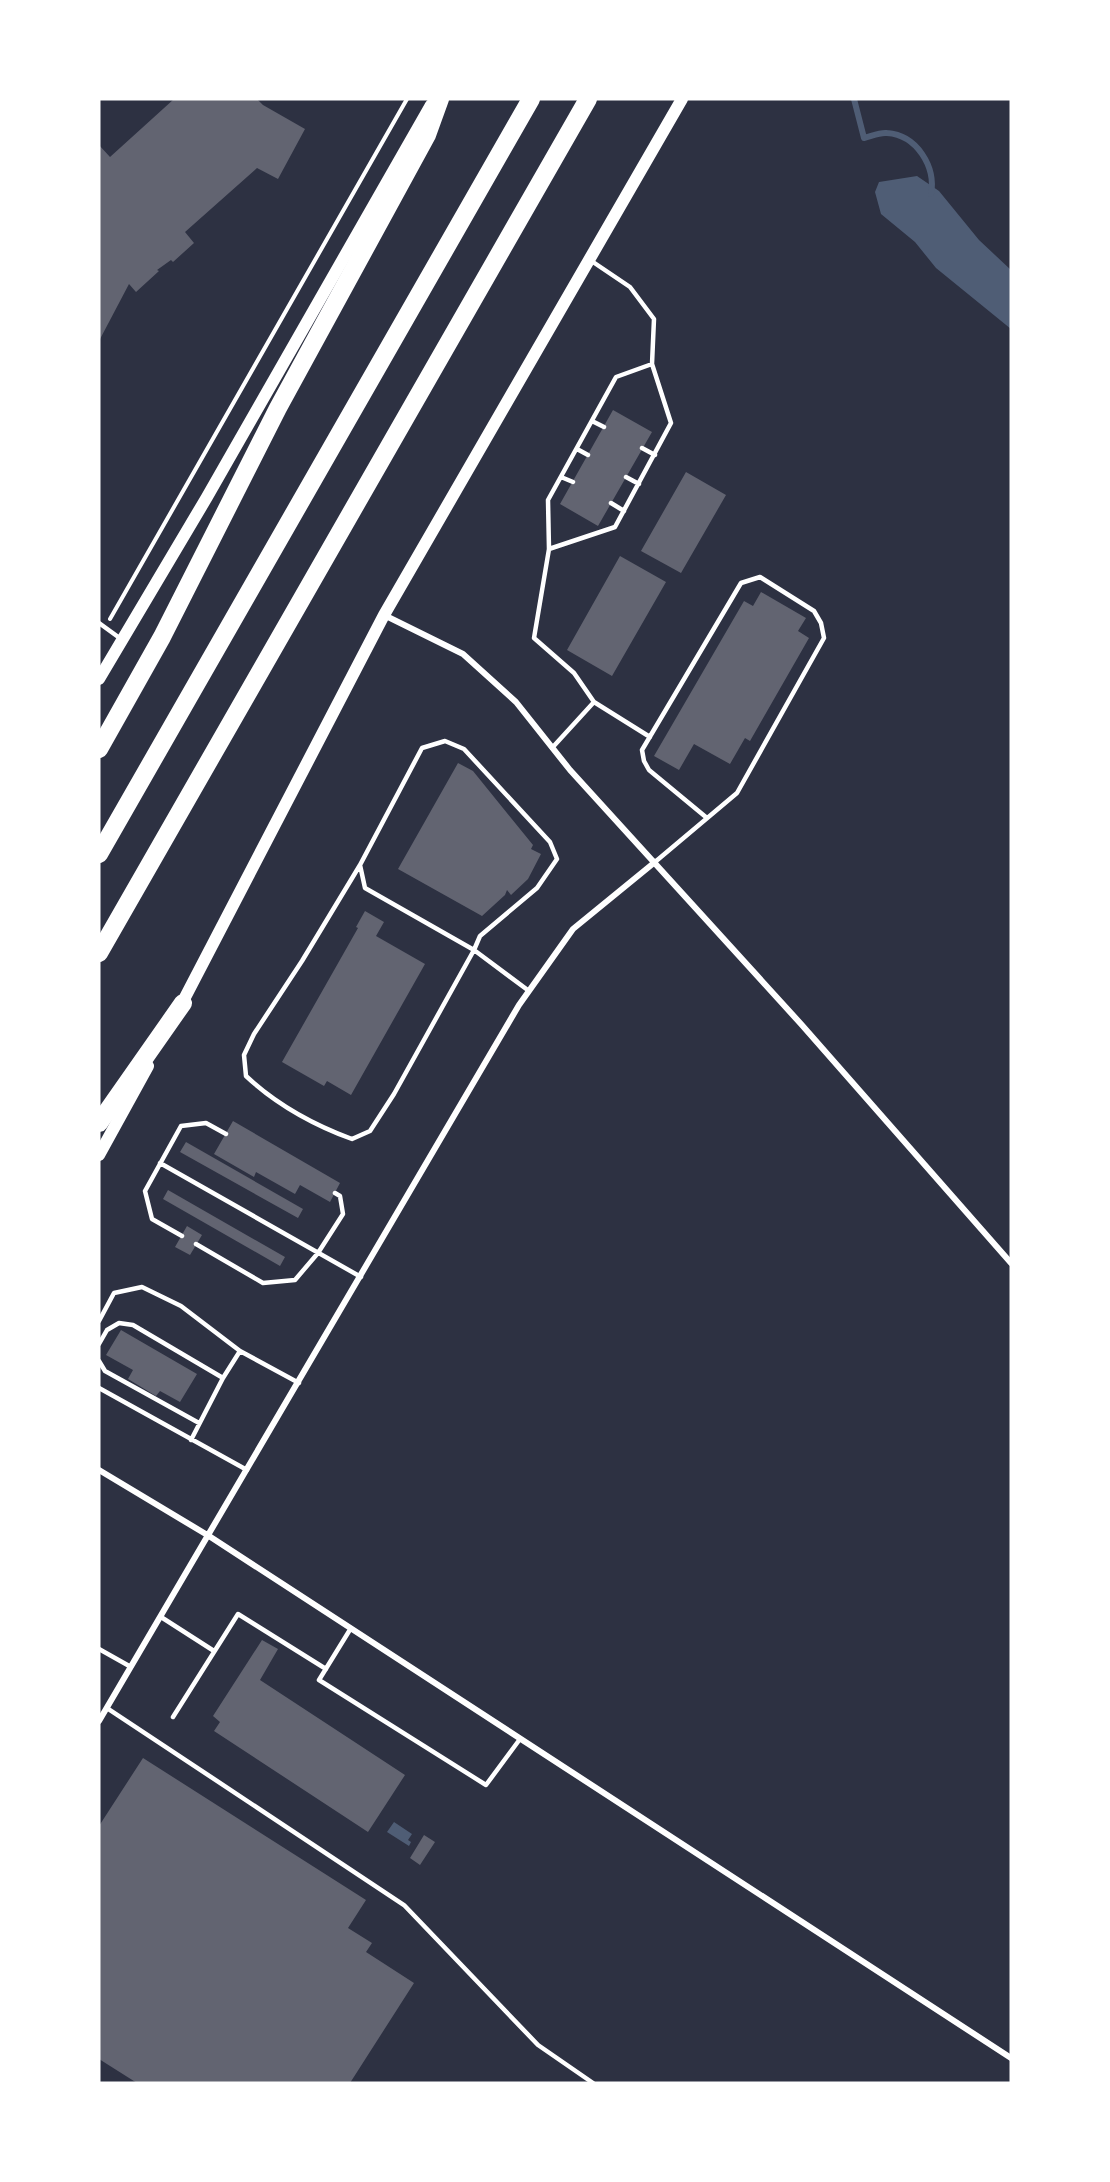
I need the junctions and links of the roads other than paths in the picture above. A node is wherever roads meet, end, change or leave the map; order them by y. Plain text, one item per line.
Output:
1 (434, 99) edge
2 (440, 99) edge
3 (531, 99) edge
4 (588, 99) edge
5 (682, 99) edge
6 (589, 259) junction
7 (652, 364) junction
8 (592, 421) junction
9 (604, 427) dead end
10 (642, 448) dead end
11 (577, 449) junction
12 (588, 455) dead end
13 (655, 455) junction
14 (561, 477) junction
15 (626, 477) dead end
16 (573, 482) dead end
17 (639, 484) junction
18 (611, 503) dead end
19 (624, 511) junction
20 (549, 549) junction
21 (384, 615) junction
22 (99, 623) edge
23 (121, 640) junction
24 (99, 679) edge
25 (594, 702) junction
26 (650, 737) junction
27 (552, 748) junction
28 (99, 749) edge
29 (707, 818) junction
30 (99, 854) edge
31 (655, 862) junction
32 (360, 865) junction
33 (474, 950) junction
34 (99, 953) edge
35 (529, 991) junction
36 (183, 1003) junction
37 (99, 1123) edge
38 (226, 1134) dead end
39 (99, 1155) edge
40 (160, 1163) junction
41 (335, 1193) dead end
42 (182, 1236) dead end
43 (196, 1244) dead end
44 (318, 1253) junction
45 (1011, 1263) edge
46 (361, 1277) junction
47 (99, 1321) edge
48 (99, 1344) edge
49 (240, 1350) junction
50 (99, 1361) edge
51 (223, 1378) junction
52 (299, 1383) junction
53 (99, 1388) edge
54 (199, 1424) junction
55 (192, 1440) junction
56 (99, 1470) edge
57 (247, 1470) junction
58 (209, 1536) junction
59 (161, 1617) junction
60 (351, 1628) junction
61 (99, 1649) edge
62 (214, 1651) junction
63 (131, 1667) junction
64 (326, 1669) junction
65 (107, 1708) junction
66 (173, 1718) dead end
67 (99, 1721) edge
68 (520, 1738) junction
69 (1011, 2058) edge
70 (593, 2083) edge

1 - 23 main road
2 - 28 highway
3 - 30 highway
4 - 34 highway
5 - 6 main road
6 - 7 lane
6 - 21 main road
7 - 8 lane
7 - 13 lane
8 - 9 lane
8 - 11 lane
10 - 13 lane
11 - 12 lane
11 - 14 lane
13 - 17 lane
14 - 16 lane
14 - 20 lane
15 - 17 lane
17 - 19 lane
18 - 19 lane
19 - 20 lane
20 - 25 lane
21 - 27 street
21 - 36 main road
22 - 23 lane
23 - 24 main road
25 - 26 lane
25 - 27 lane
26 - 29 lane
26 - 29 lane
27 - 31 street
29 - 31 lane
31 - 35 street
31 - 45 street
32 - 33 lane
32 - 33 lane
32 - 33 lane
33 - 35 lane
35 - 46 street
36 - 37 highway
36 - 39 main road
38 - 40 lane
40 - 42 lane
40 - 44 lane
41 - 44 lane
43 - 44 lane
44 - 46 lane
46 - 52 street
47 - 49 lane
48 - 51 lane
49 - 51 lane
49 - 52 lane
50 - 54 lane
51 - 54 lane
52 - 57 street
53 - 55 lane
54 - 55 lane
55 - 57 lane
56 - 58 street
57 - 58 street
58 - 59 street
58 - 60 street
59 - 62 lane
59 - 63 street
60 - 64 lane
60 - 68 street
61 - 63 lane
62 - 64 lane
62 - 66 lane
63 - 65 street
64 - 68 lane
65 - 67 street
65 - 70 lane
68 - 69 street

